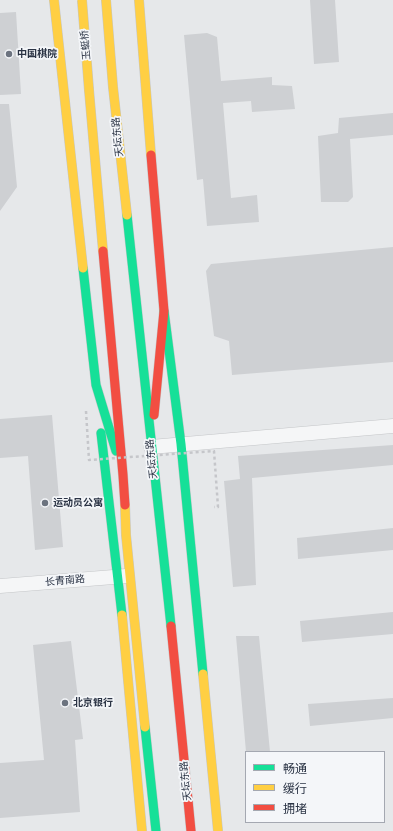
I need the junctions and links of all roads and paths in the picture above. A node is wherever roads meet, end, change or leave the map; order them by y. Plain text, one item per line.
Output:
1 (106, 0) edge
2 (139, 0) edge
3 (82, 1) edge
4 (56, 2) edge
5 (164, 311) junction
6 (96, 385) junction
7 (86, 411) dead end
8 (393, 426) edge
9 (181, 444) junction
10 (151, 447) junction
11 (123, 475) junction
12 (214, 507) dead end
13 (124, 576) junction
14 (0, 586) edge
15 (142, 831) edge
16 (156, 831) edge
17 (191, 831) edge
18 (218, 831) edge

1 - 10 street, 天坛东路
2 - 5 street
3 - 11 street, 玉蜓桥, bridge
4 - 6 street
5 - 9 street
5 - 10 street
6 - 11 street
6 - 13 street
7 - 12 path, bridge
8 - 9 street
9 - 10 street
9 - 18 street
10 - 17 street, 天坛东路
11 - 13 street
13 - 14 street, 长青南路
13 - 15 street
13 - 16 street

